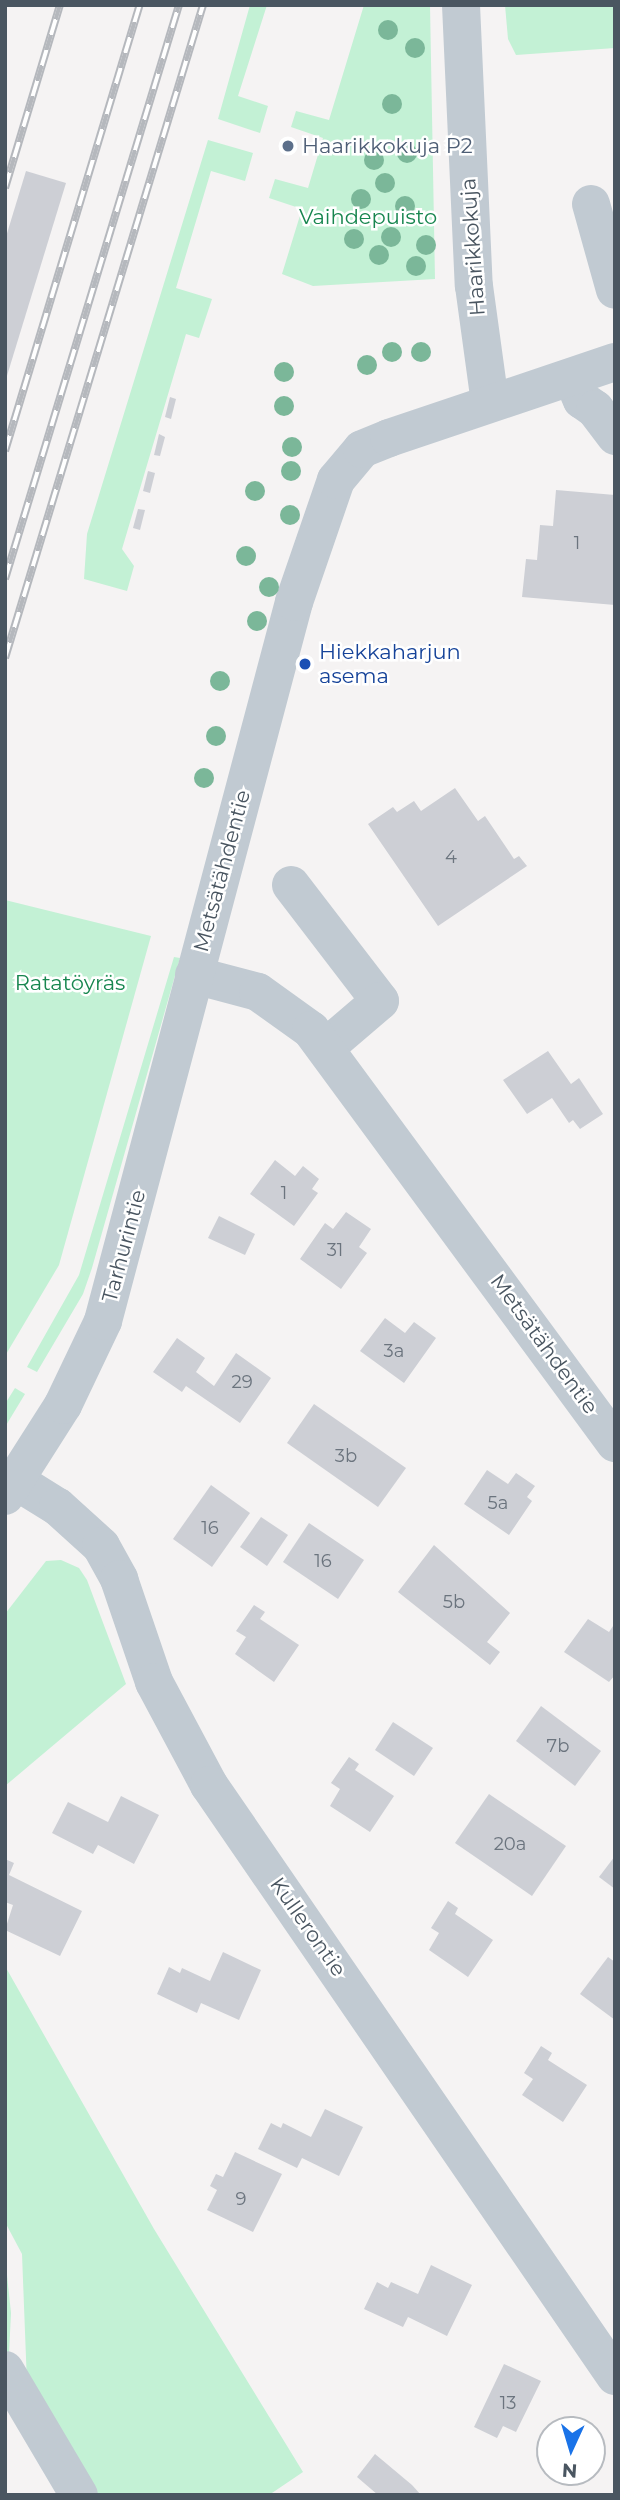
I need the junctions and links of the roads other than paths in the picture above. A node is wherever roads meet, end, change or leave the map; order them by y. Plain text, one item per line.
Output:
1 (461, 5) edge
2 (591, 204) dead end
3 (615, 290) edge
4 (615, 362) edge
5 (572, 377) junction
6 (490, 403) junction
7 (615, 436) edge
8 (291, 885) dead end
9 (194, 975) junction
10 (326, 1048) junction
11 (615, 1443) edge
12 (11, 1489) edge
13 (5, 2370) edge
14 (615, 2375) edge
15 (79, 2495) edge

1 - 6 street, Haarikkokuja
2 - 3 street
4 - 5 street, Metsätähdentie
5 - 6 street, Metsätähdentie
5 - 7 street
6 - 9 street, Metsätähdentie
8 - 10 street
9 - 10 street, Metsätähdentie
9 - 12 street, Tarhurintie
10 - 11 street, Metsätähdentie
12 - 14 street, Kullerontie
13 - 15 street

